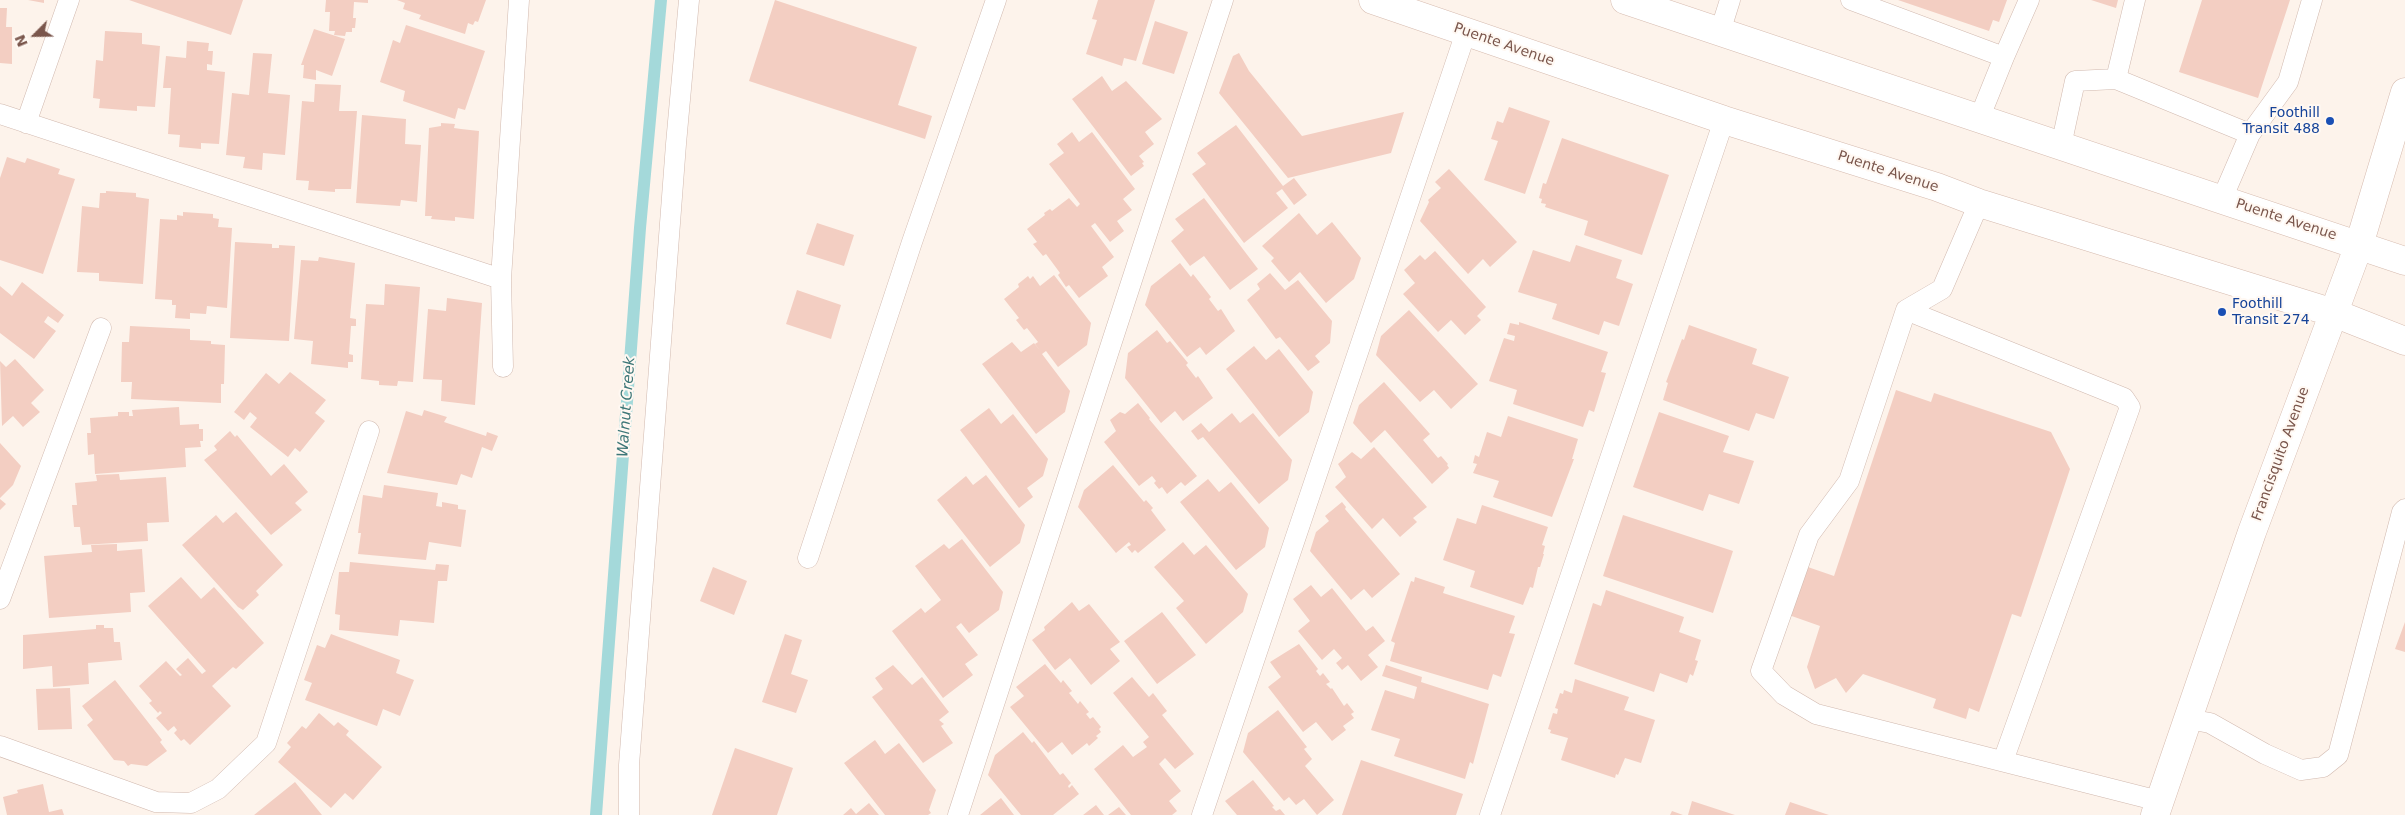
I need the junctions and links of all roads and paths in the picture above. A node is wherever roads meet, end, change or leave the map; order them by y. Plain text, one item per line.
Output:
1 (69, 0) edge
2 (520, 0) edge
3 (689, 0) edge
4 (996, 0) edge
5 (1223, 0) edge
6 (1372, 0) edge
7 (1625, 0) edge
8 (1730, 0) edge
9 (1851, 0) edge
10 (2029, 0) edge
11 (2135, 0) edge
12 (2312, 0) edge
13 (1466, 32) junction
14 (1720, 32) junction
15 (2004, 56) junction
16 (2116, 79) junction
17 (2405, 92) edge
18 (0, 114) edge
19 (1979, 119) junction
20 (1724, 120) junction
21 (26, 123) junction
22 (2250, 134) junction
23 (2061, 146) junction
24 (2222, 199) junction
25 (1979, 203) junction
26 (2360, 245) junction
27 (2405, 261) edge
28 (501, 280) junction
29 (1906, 310) junction
30 (2334, 313) junction
31 (101, 328) dead end
32 (2405, 341) edge
33 (503, 368) dead end
34 (369, 431) dead end
35 (2405, 509) edge
36 (808, 558) dead end
37 (0, 599) edge
38 (2188, 719) junction
39 (0, 746) edge
40 (2002, 761) junction
41 (2157, 808) edge
42 (629, 815) edge
43 (958, 815) edge
44 (1202, 815) edge
45 (1490, 815) edge

1 - 21 lane
2 - 28 lane
3 - 42 lane
4 - 36 lane
5 - 43 lane
6 - 13 main road, Puente Avenue
7 - 14 main road, Puente Avenue
8 - 14 lane
9 - 15 lane
10 - 15 lane
11 - 16 lane
12 - 22 lane
13 - 20 main road, Puente Avenue
13 - 44 lane
14 - 19 main road, Puente Avenue
15 - 19 lane
16 - 22 lane
16 - 23 lane
17 - 26 main road, Francisquito Avenue
18 - 21 lane
19 - 23 main road, Puente Avenue
20 - 25 main road, Puente Avenue
20 - 45 lane
21 - 28 lane
22 - 24 lane
23 - 24 main road, Puente Avenue
24 - 26 main road, Puente Avenue
25 - 29 lane
25 - 30 main road, Puente Avenue
26 - 27 main road, Puente Avenue
26 - 30 main road, Francisquito Avenue
28 - 33 lane
29 - 40 lane
29 - 40 lane
30 - 32 main road, Puente Avenue
30 - 38 main road, Francisquito Avenue
31 - 37 lane
34 - 39 lane
35 - 38 lane
38 - 41 main road, Francisquito Avenue
40 - 41 lane

